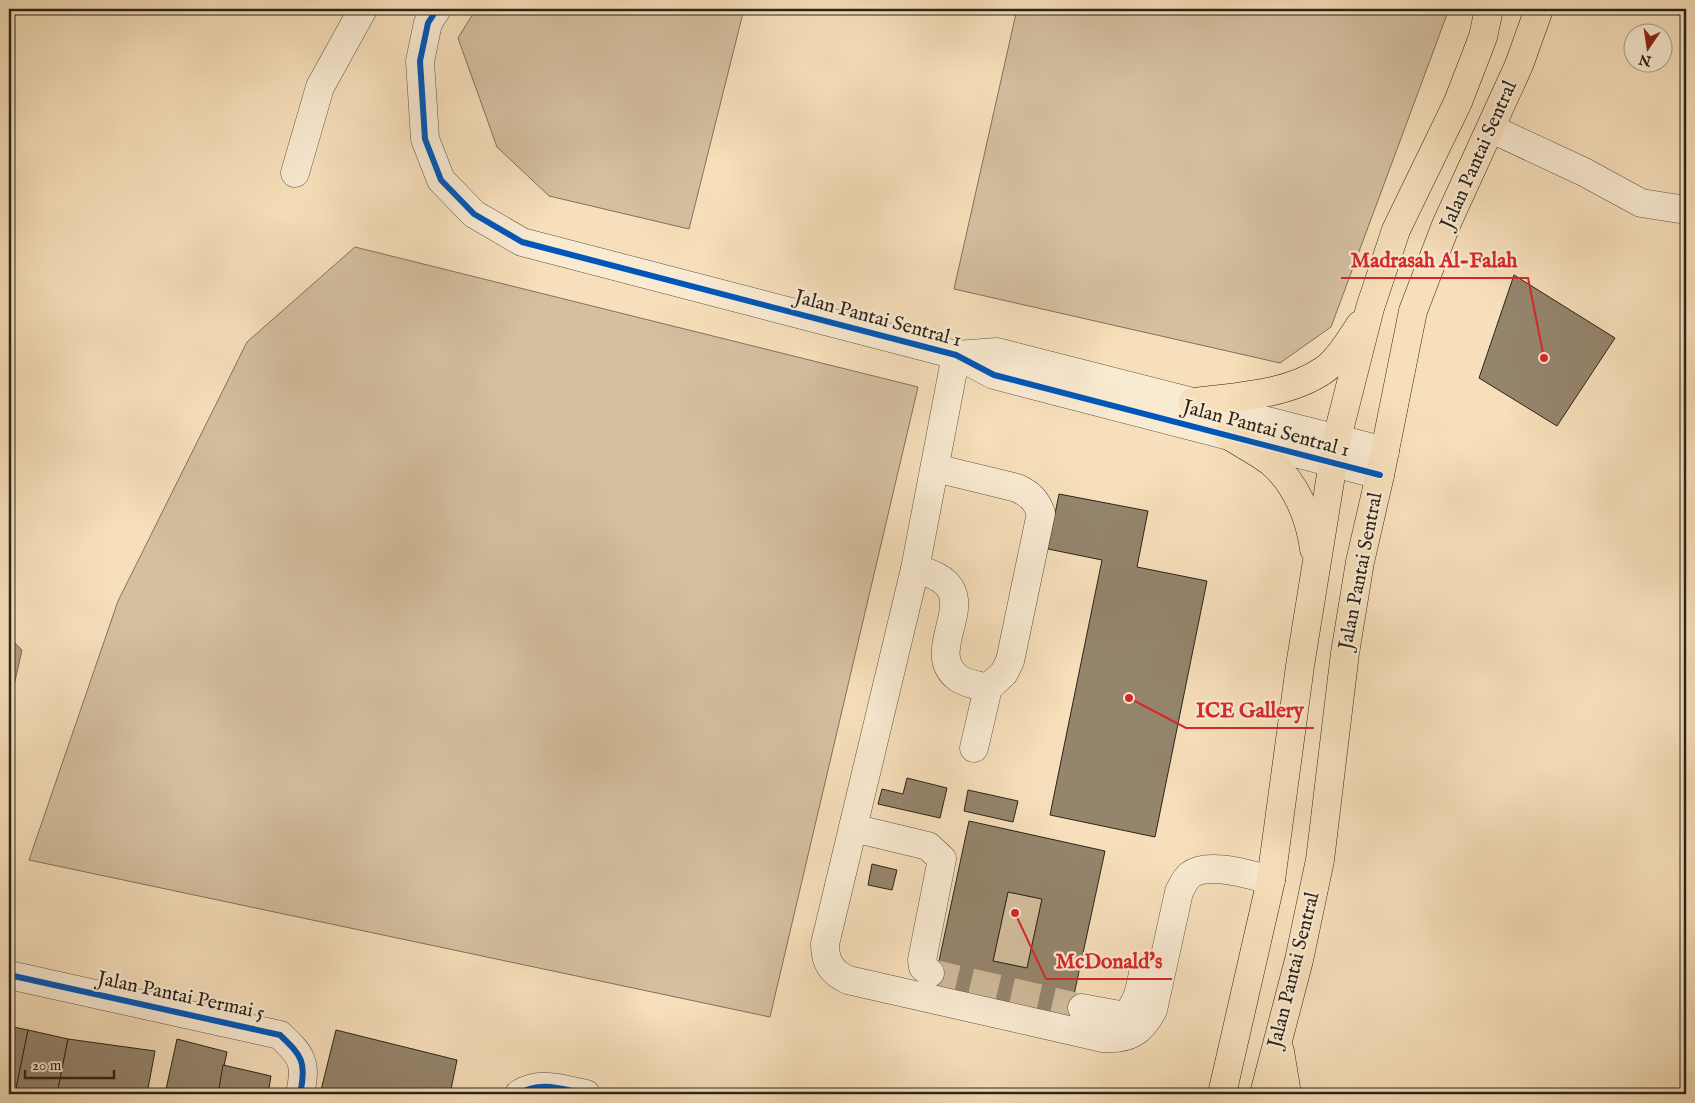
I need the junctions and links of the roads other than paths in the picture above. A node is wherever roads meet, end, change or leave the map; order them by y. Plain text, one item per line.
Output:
1 (363, 9) edge
2 (436, 9) edge
3 (1489, 9) edge
4 (1539, 9) edge
5 (1492, 129) junction
6 (295, 173) dead end
7 (1686, 210) edge
8 (1370, 308) junction
9 (956, 355) junction
10 (1193, 402) junction
11 (1228, 435) junction
12 (1334, 451) junction
13 (1382, 463) junction
14 (935, 468) junction
15 (915, 569) junction
16 (1317, 572) junction
17 (988, 688) junction
18 (974, 748) dead end
19 (852, 828) junction
20 (1271, 880) junction
21 (1171, 926) junction
22 (930, 972) dead end
23 (9, 975) edge
24 (1082, 1008) tunnel mouth
25 (1278, 1039) junction
26 (1224, 1085) edge
27 (300, 1094) edge
28 (519, 1094) edge
29 (586, 1094) edge
30 (1204, 1094) edge
31 (1264, 1094) edge
32 (1287, 1094) edge

1 - 6 street
2 - 9 street, Jalan Pantai Sentral 1
3 - 8 main road, Jalan Pantai Sentral
4 - 5 main road, Jalan Pantai Sentral
5 - 7 street
5 - 13 main road, Jalan Pantai Sentral
8 - 10 main road
8 - 12 main road, Jalan Pantai Sentral
9 - 10 street, Jalan Pantai Sentral 1
9 - 11 street, Jalan Pantai Sentral 1
9 - 14 street
10 - 12 street, Jalan Pantai Sentral 1
11 - 12 street, Jalan Pantai Sentral 1
11 - 16 main road
12 - 13 street, Jalan Pantai Sentral 1
12 - 16 main road, Jalan Pantai Sentral
13 - 25 main road, Jalan Pantai Sentral
14 - 15 street
14 - 17 street
15 - 17 street
15 - 19 street
16 - 20 main road, Jalan Pantai Sentral
17 - 18 street
19 - 21 street
19 - 22 street
20 - 21 street
20 - 26 main road, Jalan Pantai Sentral
21 - 24 street
23 - 27 street, Jalan Pantai Permai 5
25 - 31 main road, Jalan Pantai Sentral
25 - 32 main road
26 - 30 main road
28 - 29 street

